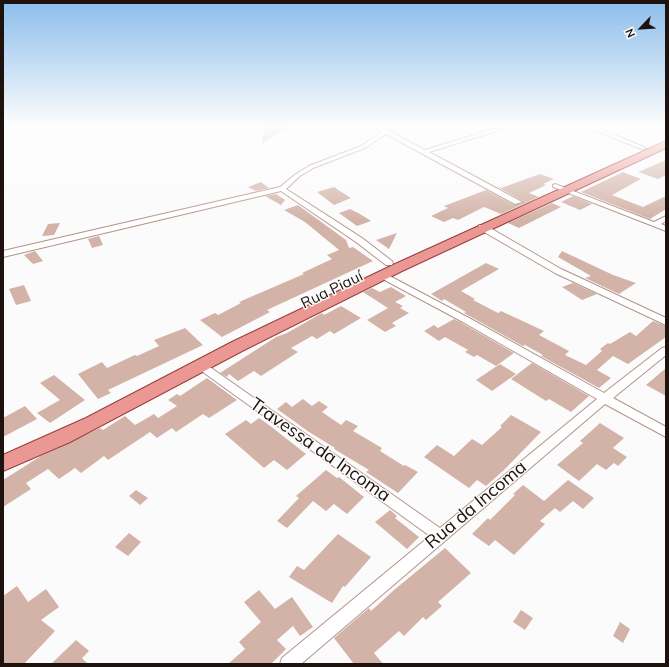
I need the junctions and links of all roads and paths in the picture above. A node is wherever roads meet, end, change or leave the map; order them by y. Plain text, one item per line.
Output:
1 (334, 158) edge
2 (436, 158) edge
3 (622, 158) edge
4 (632, 158) edge
5 (559, 188) junction
6 (282, 189) junction
7 (518, 202) junction
8 (666, 218) edge
9 (654, 225) junction
10 (482, 227) junction
11 (666, 230) edge
12 (3, 254) edge
13 (385, 269) junction
14 (666, 322) edge
15 (666, 350) edge
16 (200, 365) junction
17 (605, 398) junction
18 (666, 433) edge
19 (3, 455) edge
20 (3, 463) edge
21 (440, 535) junction
22 (288, 664) edge

1 - 6 street
2 - 7 street
3 - 5 main road, Rua Piauí
4 - 5 main road
5 - 7 main road, Rua Piauí
5 - 9 street
5 - 10 main road, Rua Piauí
6 - 12 street
6 - 13 street
7 - 13 main road, Rua Piauí
8 - 9 street
9 - 11 street
10 - 13 main road, Rua Piauí
10 - 14 street
13 - 16 main road, Rua Piauí
13 - 17 street
13 - 19 main road, Rua Piauí
15 - 17 street, Rua da Incoma
16 - 20 main road, Rua Piauí
16 - 21 street, Travessa da Incoma
17 - 18 street
17 - 21 street, Rua da Incoma
21 - 22 street, Rua da Incoma

